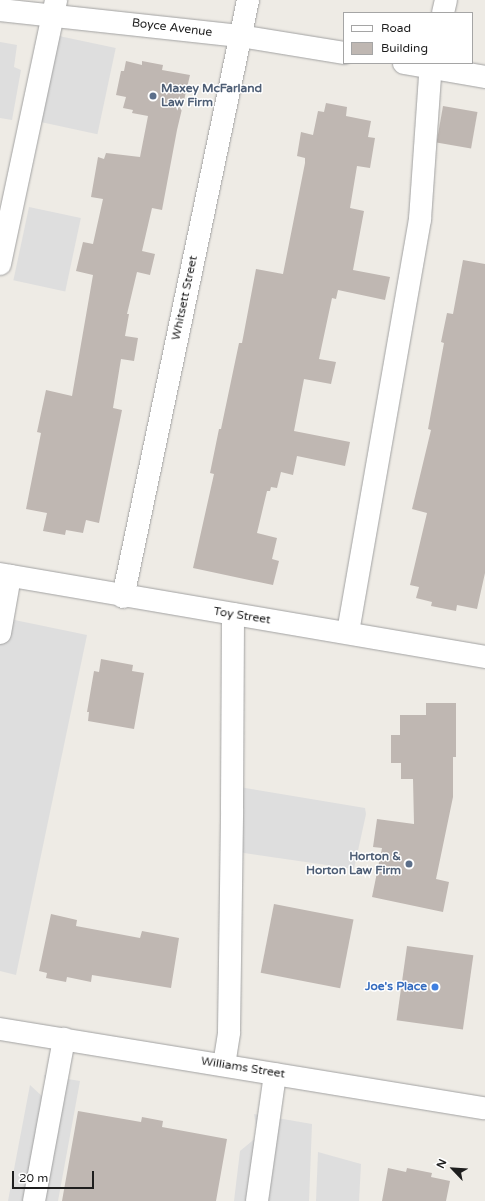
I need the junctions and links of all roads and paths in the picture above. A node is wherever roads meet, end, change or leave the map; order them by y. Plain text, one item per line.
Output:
1 (248, 0) edge
2 (446, 0) edge
3 (6, 7) edge
4 (54, 7) edge
5 (443, 12) edge
6 (240, 36) junction
7 (343, 53) edge
8 (418, 64) edge
9 (431, 65) edge
10 (485, 77) edge
11 (0, 264) edge
12 (5, 575) edge
13 (123, 596) junction
14 (233, 614) junction
15 (348, 632) junction
16 (0, 633) edge
17 (485, 657) edge
18 (0, 1029) edge
19 (64, 1039) junction
20 (224, 1066) junction
21 (275, 1074) junction
22 (485, 1108) edge
23 (34, 1201) edge
24 (257, 1201) edge

1 - 6 street, Whitsett Street
2 - 5 street
3 - 4 street, Boyce Avenue
4 - 6 street, Boyce Avenue
4 - 11 street
6 - 7 street, Boyce Avenue
6 - 13 street, Whitsett Street
8 - 9 street
9 - 10 street
9 - 15 street
12 - 13 street, Toy Street
12 - 16 street
13 - 14 street, Toy Street
14 - 15 street, Toy Street
14 - 20 street
15 - 17 street, Toy Street
18 - 19 street, Williams Street
19 - 20 street, Williams Street
19 - 23 street
20 - 21 street, Williams Street
21 - 22 street, Williams Street
21 - 24 street

